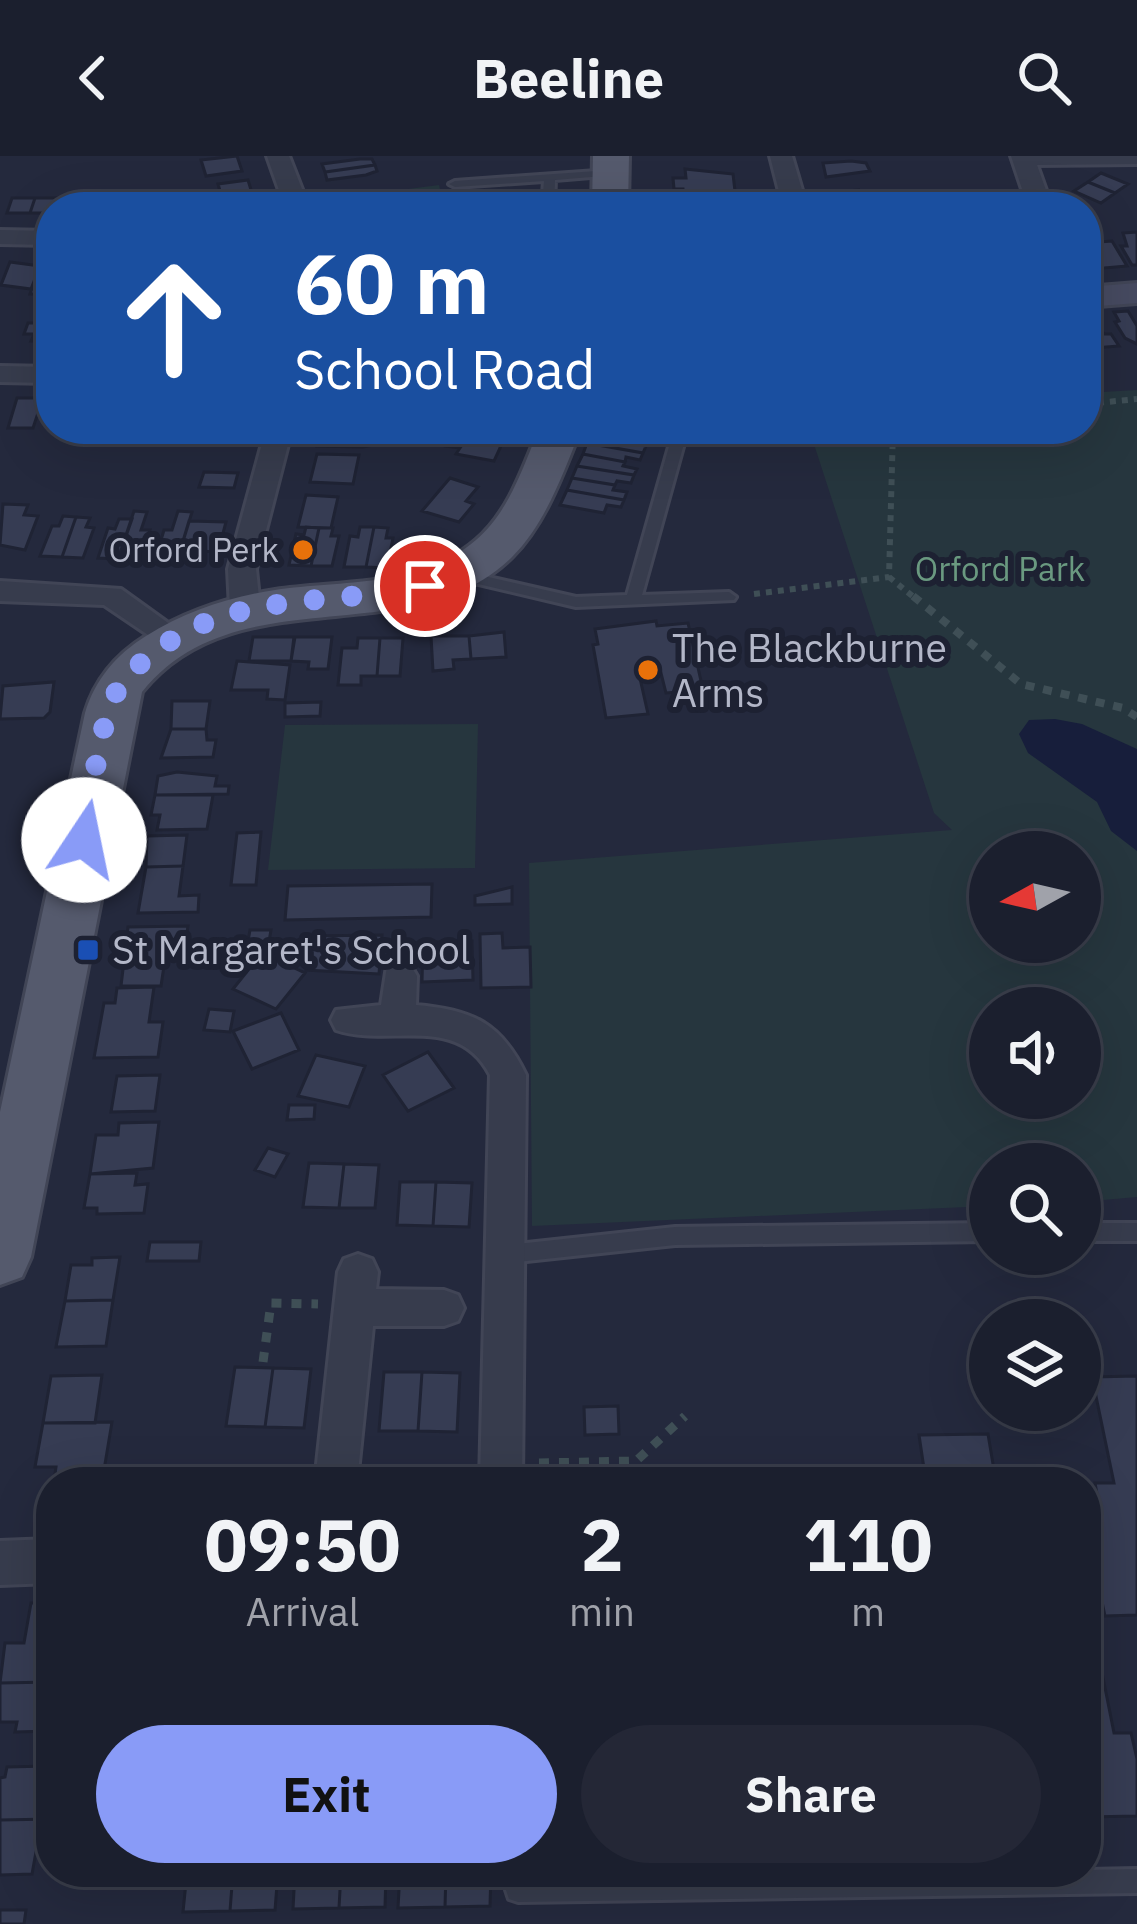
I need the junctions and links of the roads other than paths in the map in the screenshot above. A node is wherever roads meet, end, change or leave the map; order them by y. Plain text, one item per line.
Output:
1 (278, 156) edge
2 (781, 156) edge
3 (1022, 157) edge
4 (1137, 157) edge
5 (550, 177) junction
6 (610, 179) edge
7 (455, 184) dead end
8 (291, 192) edge
9 (549, 192) edge
10 (791, 192) edge
11 (1035, 192) edge
12 (0, 237) edge
13 (36, 238) edge
14 (1137, 293) edge
15 (1101, 296) edge
16 (0, 374) edge
17 (36, 375) edge
18 (276, 444) edge
19 (553, 444) edge
20 (677, 444) edge
21 (453, 574) junction
22 (0, 591) edge
23 (729, 597) road end
24 (633, 601) junction
25 (244, 608) junction
26 (174, 638) junction
27 (399, 976) dead end
28 (398, 1019) junction
29 (349, 1020) dead end
30 (11, 1154) edge
31 (969, 1232) edge
32 (1101, 1232) edge
33 (1137, 1232) edge
34 (508, 1254) junction
35 (0, 1257) edge
36 (444, 1308) dead end
37 (338, 1467) edge
38 (501, 1467) edge
39 (36, 1562) edge
40 (0, 1563) edge
41 (1137, 1881) edge
42 (1101, 1882) edge
43 (518, 1887) edge
44 (724, 1887) edge

1 - 8 street
2 - 10 street
3 - 4 street
3 - 11 street
5 - 6 lane
5 - 7 lane
5 - 9 lane
12 - 13 street
14 - 15 street
16 - 17 street
18 - 25 street
19 - 21 main road
20 - 24 lane
21 - 24 lane
21 - 25 main road
22 - 26 street
23 - 24 lane
25 - 26 main road
26 - 30 main road
27 - 28 street
28 - 29 street
28 - 34 street
30 - 35 main road
31 - 34 lane
32 - 33 lane
34 - 38 street
36 - 37 street
39 - 40 street
41 - 42 lane
43 - 44 lane

